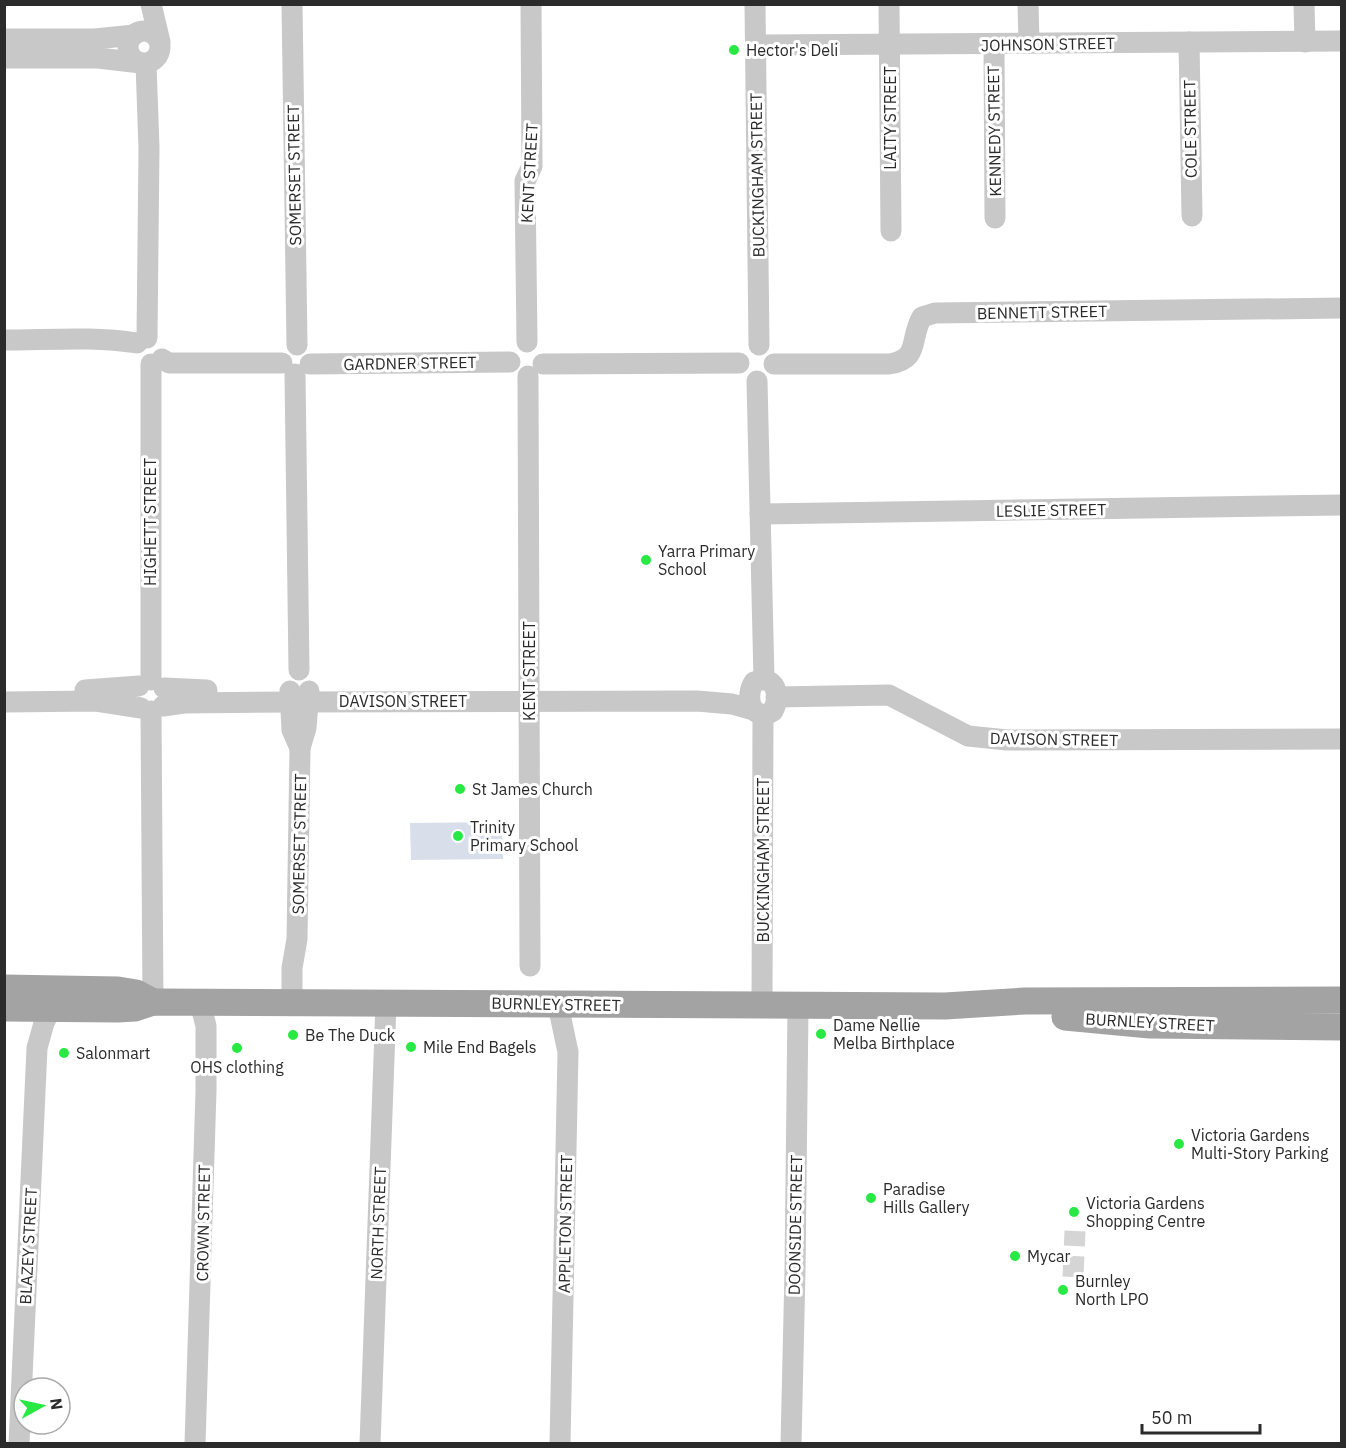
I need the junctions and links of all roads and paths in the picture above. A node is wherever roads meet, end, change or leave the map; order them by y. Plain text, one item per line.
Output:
1 (141, 4) edge
2 (151, 4) edge
3 (292, 4) edge
4 (531, 4) edge
5 (755, 4) edge
6 (888, 4) edge
7 (1028, 4) edge
8 (1304, 4) edge
9 (134, 34) junction
10 (4, 39) edge
11 (1341, 41) edge
12 (160, 42) junction
13 (1189, 42) junction
14 (1305, 42) junction
15 (889, 44) junction
16 (993, 44) junction
17 (1029, 44) junction
18 (755, 45) junction
19 (4, 58) edge
20 (144, 64) junction
21 (1192, 216) dead end
22 (995, 218) dead end
23 (891, 231) dead end
24 (1341, 308) edge
25 (4, 340) edge
26 (142, 341) junction
27 (527, 342) junction
28 (759, 345) junction
29 (157, 361) junction
30 (510, 362) junction
31 (739, 363) junction
32 (774, 364) junction
33 (296, 367) junction
34 (536, 370) junction
35 (757, 381) junction
36 (1341, 505) edge
37 (760, 514) junction
38 (299, 670) dead end
39 (757, 684) junction
40 (12, 696) edge
41 (300, 696) junction
42 (528, 696) junction
43 (643, 696) junction
44 (151, 697) junction
45 (777, 697) junction
46 (758, 713) junction
47 (1341, 739) edge
48 (531, 966) dead end
49 (1341, 1000) edge
50 (10, 1002) edge
51 (153, 1002) junction
52 (200, 1002) junction
53 (299, 1003) junction
54 (386, 1003) junction
55 (558, 1005) junction
56 (762, 1005) junction
57 (798, 1006) junction
58 (51, 1008) junction
59 (1150, 1013) junction
60 (1341, 1027) edge
61 (37, 1048) junction
62 (19, 1443) edge
63 (195, 1443) edge
64 (370, 1443) edge
65 (560, 1443) edge
66 (791, 1443) edge

1 - 9 street
2 - 12 street
3 - 33 street, SOMERSET STREET
4 - 27 street, KENT STREET
5 - 18 street, BUCKINGHAM STREET
6 - 15 street, LAITY STREET
7 - 17 street
8 - 14 street
9 - 10 street
9 - 12 street
9 - 20 street
11 - 14 street, JOHNSON STREET
12 - 20 street
13 - 14 street, JOHNSON STREET
13 - 17 street, JOHNSON STREET
13 - 21 street, COLE STREET
15 - 16 street, JOHNSON STREET
15 - 18 street, JOHNSON STREET
15 - 23 street, LAITY STREET
16 - 17 street, JOHNSON STREET
16 - 22 street, KENNEDY STREET
18 - 28 street, BUCKINGHAM STREET
19 - 20 street
20 - 26 street
24 - 32 street, BENNETT STREET
25 - 26 street
26 - 29 street
27 - 30 street
27 - 34 street
28 - 31 street
28 - 32 street
29 - 33 street, GARDNER STREET
29 - 44 street, HIGHETT STREET
30 - 33 street, GARDNER STREET
30 - 34 street
31 - 34 street
31 - 35 street
32 - 35 street
33 - 38 street
34 - 42 street, KENT STREET
35 - 37 street
36 - 37 street, LESLIE STREET
37 - 39 street
39 - 43 street, DAVISON STREET
39 - 45 street
39 - 46 street
40 - 44 street, DAVISON STREET
41 - 42 street, DAVISON STREET
41 - 44 street, DAVISON STREET
41 - 53 street, SOMERSET STREET
42 - 43 street, DAVISON STREET
42 - 48 street, KENT STREET
43 - 46 street, DAVISON STREET
44 - 51 street, HIGHETT STREET
45 - 46 street
45 - 47 street, DAVISON STREET
46 - 56 street, BUCKINGHAM STREET
49 - 59 main road, BURNLEY STREET
50 - 51 main road, BURNLEY STREET
50 - 58 main road, BURNLEY STREET
50 - 61 street, BLAZEY STREET
51 - 52 main road, BURNLEY STREET
51 - 58 main road, BURNLEY STREET
52 - 53 main road, BURNLEY STREET
52 - 63 street, CROWN STREET
53 - 54 main road, BURNLEY STREET
54 - 55 main road, BURNLEY STREET
54 - 64 street, NORTH STREET
55 - 56 main road, BURNLEY STREET
55 - 65 street, APPLETON STREET
56 - 57 main road, BURNLEY STREET
57 - 59 main road, BURNLEY STREET
57 - 66 street, DOONSIDE STREET
58 - 61 street, BLAZEY STREET
59 - 60 main road, BURNLEY STREET
61 - 62 street, BLAZEY STREET

